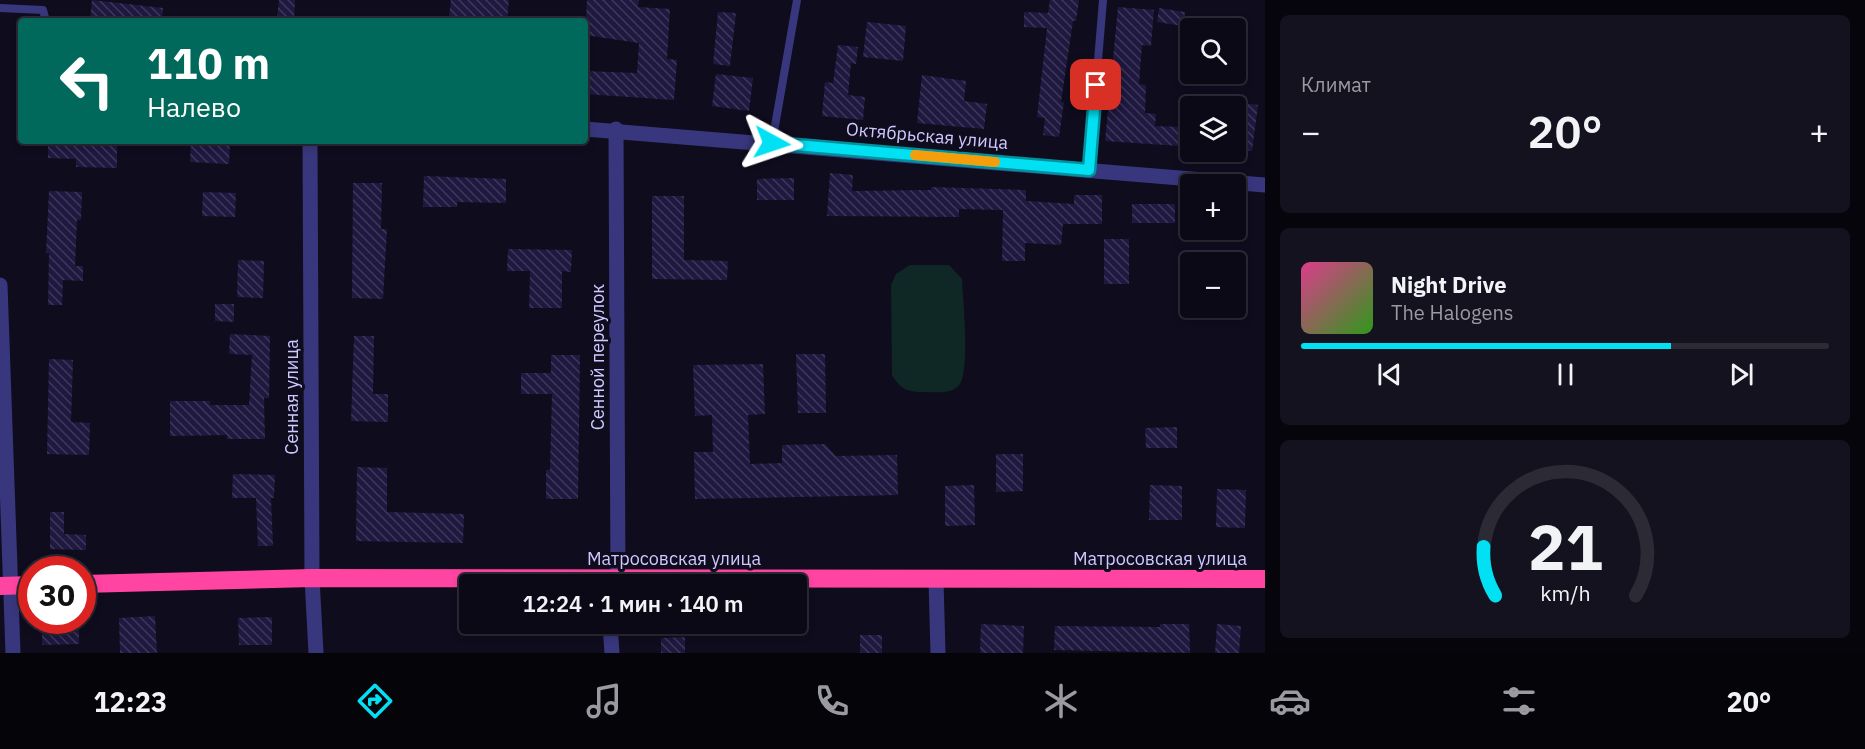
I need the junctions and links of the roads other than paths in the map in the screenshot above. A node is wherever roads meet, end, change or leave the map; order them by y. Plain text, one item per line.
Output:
1 (797, 0) edge
2 (1103, 0) edge
3 (0, 8) edge
4 (45, 18) edge
5 (588, 129) edge
6 (616, 129) junction
7 (772, 143) junction
8 (310, 144) edge
9 (1089, 170) junction
10 (1265, 185) edge
11 (0, 285) edge
12 (619, 574) edge
13 (312, 578) junction
14 (1265, 579) edge
15 (459, 580) edge
16 (936, 580) junction
17 (807, 581) edge
18 (96, 584) edge
19 (6, 586) edge
20 (611, 634) edge
21 (13, 653) edge
22 (316, 653) edge
23 (612, 653) edge
24 (938, 653) edge

1 - 7 lane
2 - 9 lane
3 - 4 lane
5 - 6 street, Октябрьская улица
6 - 7 street, Октябрьская улица
6 - 12 street, Сенной переулок
7 - 9 street, Октябрьская улица
8 - 13 street, Сенная улица
9 - 10 street, Октябрьская улица
11 - 19 street
13 - 15 highway, Матросовская улица
13 - 18 highway, Матросовская улица
13 - 22 street, Сенная улица
14 - 16 highway, Матросовская улица
16 - 17 highway, Матросовская улица
16 - 24 street
19 - 21 street
20 - 23 street

